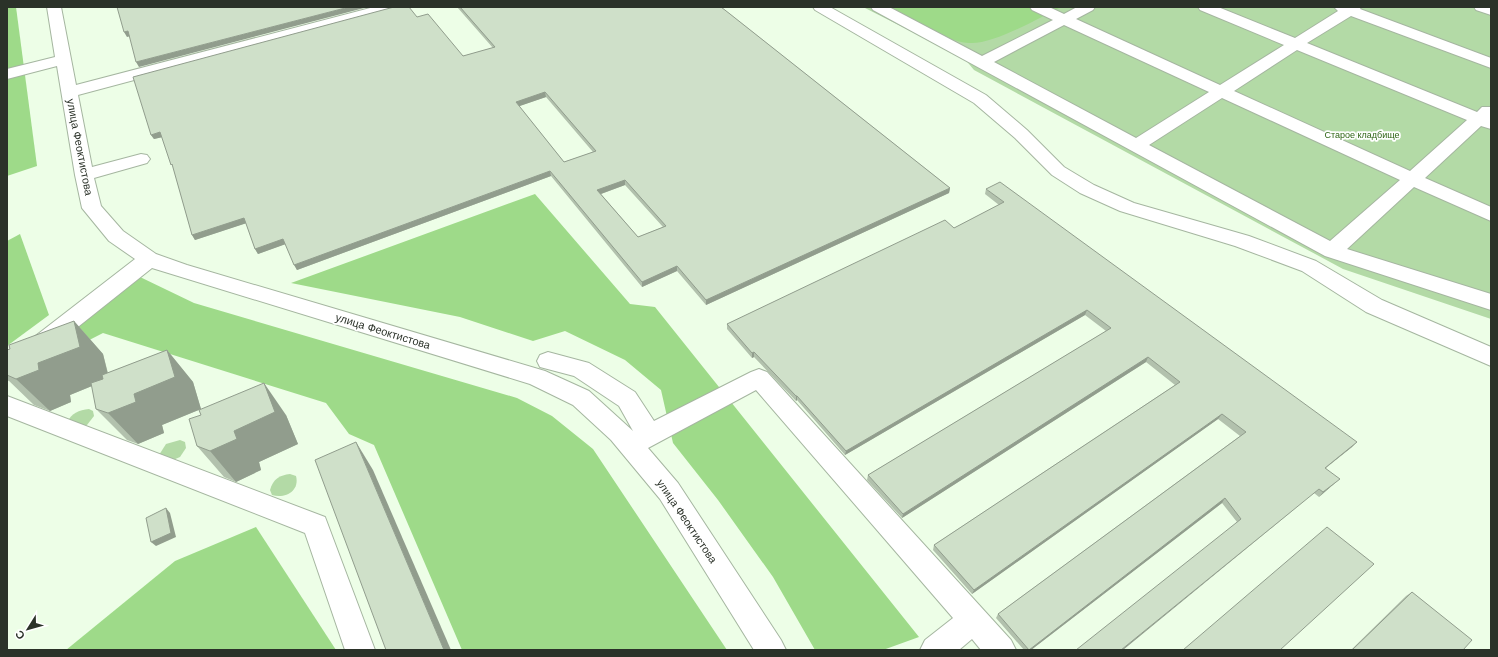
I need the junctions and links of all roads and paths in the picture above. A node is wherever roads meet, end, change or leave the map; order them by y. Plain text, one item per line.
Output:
1 (55, 7) edge
2 (391, 7) edge
3 (820, 7) edge
4 (878, 7) edge
5 (1037, 7) edge
6 (1088, 7) edge
7 (1205, 7) edge
8 (1480, 7) edge
9 (1348, 8) edge
10 (1491, 11) edge
11 (1063, 20) junction
12 (1295, 44) junction
13 (63, 60) junction
14 (982, 62) junction
15 (1491, 63) edge
16 (7, 74) edge
17 (69, 92) junction
18 (1221, 92) junction
19 (1487, 118) edge
20 (1138, 145) junction
21 (141, 159) dead end
22 (84, 175) junction
23 (1412, 179) junction
24 (1491, 215) edge
25 (1332, 250) junction
26 (150, 259) junction
27 (1491, 302) edge
28 (1491, 358) edge
29 (548, 361) dead end
30 (7, 371) edge
31 (7, 406) edge
32 (640, 440) junction
33 (974, 620) junction
34 (360, 650) edge
35 (771, 650) edge
36 (935, 650) edge
37 (1000, 650) edge

1 - 13 street, улица Феоктистова
2 - 17 street
3 - 28 street
4 - 14 street
5 - 11 street
6 - 11 street
7 - 12 street
8 - 10 street
9 - 12 street
9 - 15 street
11 - 14 street
11 - 18 street
12 - 18 street
12 - 19 street
13 - 16 street
13 - 17 street, улица Феоктистова
14 - 20 street
17 - 22 street, улица Феоктистова
18 - 20 street
18 - 23 street
19 - 23 street
20 - 25 street
21 - 22 street
22 - 26 street, улица Феоктистова
23 - 24 street
23 - 25 street
25 - 27 street
26 - 30 street
26 - 32 street, улица Феоктистова
29 - 32 street
31 - 34 street
32 - 33 street
32 - 35 street, улица Феоктистова
33 - 36 street
33 - 37 street

